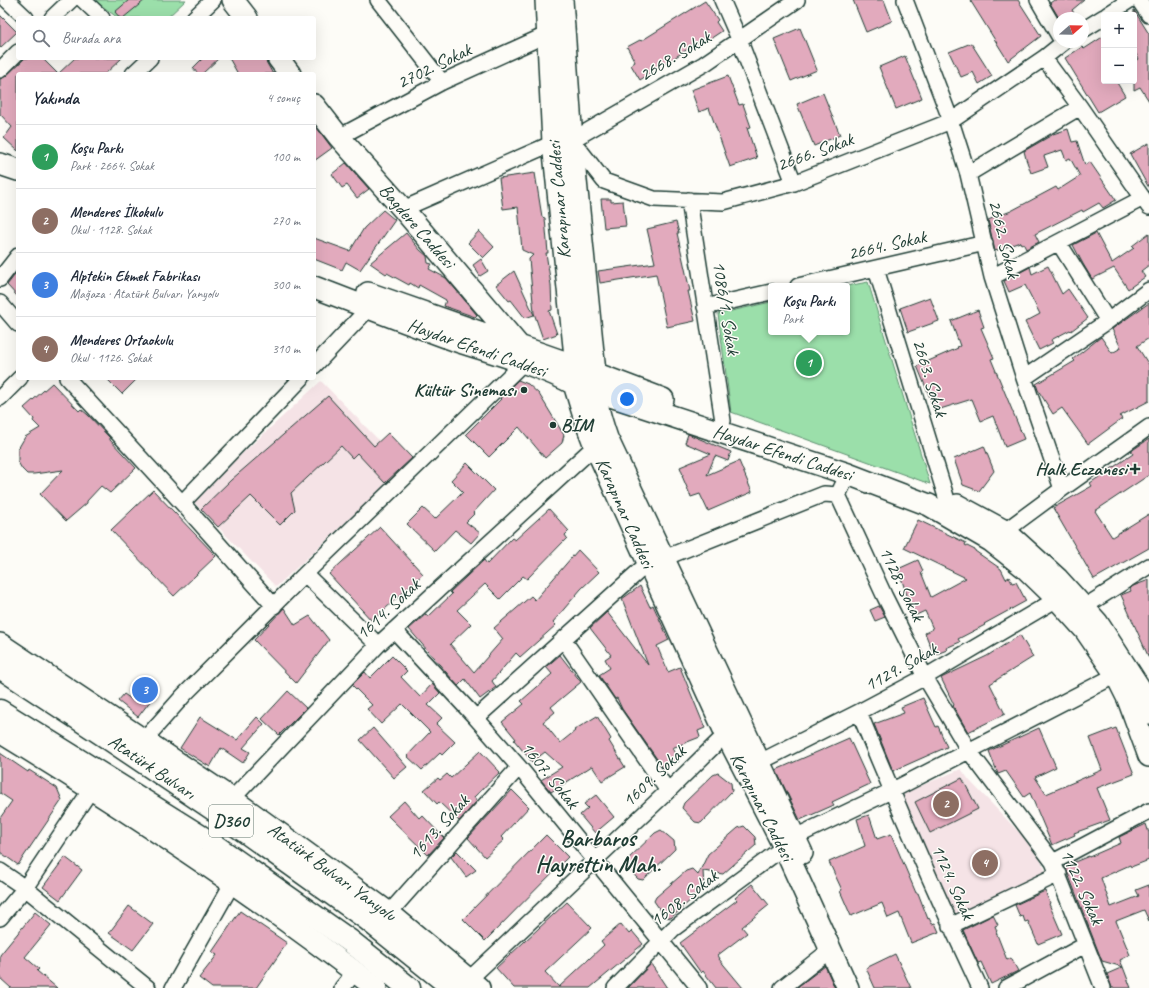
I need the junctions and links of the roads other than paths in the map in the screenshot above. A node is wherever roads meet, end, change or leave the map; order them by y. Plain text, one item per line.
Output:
1 (7, 0) edge
2 (71, 0) edge
3 (83, 0) edge
4 (213, 0) edge
5 (233, 0) edge
6 (378, 0) edge
7 (722, 0) edge
8 (797, 0) edge
9 (905, 0) edge
10 (1038, 0) edge
11 (1130, 0) edge
12 (1139, 0) edge
13 (554, 8) edge
14 (1112, 12) edge
15 (1149, 15) edge
16 (24, 16) edge
17 (54, 16) edge
18 (100, 16) edge
19 (196, 16) edge
20 (245, 16) edge
21 (1101, 19) edge
22 (1053, 26) edge
23 (1089, 26) edge
24 (739, 39) junction
25 (1055, 48) edge
26 (16, 54) edge
27 (1044, 58) junction
28 (280, 60) edge
29 (0, 70) edge
30 (288, 72) edge
31 (442, 82) junction
32 (1080, 107) junction
33 (316, 108) edge
34 (951, 121) junction
35 (338, 137) junction
36 (562, 142) junction
37 (0, 164) edge
38 (16, 169) edge
39 (968, 174) junction
40 (0, 175) edge
41 (16, 180) edge
42 (794, 183) junction
43 (689, 200) junction
44 (1146, 202) edge
45 (403, 210) junction
46 (1059, 243) junction
47 (985, 244) junction
48 (16, 259) edge
49 (876, 269) junction
50 (316, 275) edge
51 (992, 277) junction
52 (0, 279) edge
53 (812, 283) edge
54 (316, 288) edge
55 (1149, 290) edge
56 (768, 293) edge
57 (0, 303) edge
58 (705, 307) junction
59 (369, 308) junction
60 (1108, 321) junction
61 (16, 322) edge
62 (521, 355) junction
63 (316, 364) edge
64 (585, 378) junction
65 (1024, 378) junction
66 (18, 380) edge
67 (69, 380) edge
68 (300, 380) edge
69 (0, 398) edge
70 (723, 422) junction
71 (1149, 427) edge
72 (595, 446) junction
73 (848, 474) junction
74 (1062, 489) junction
75 (838, 495) junction
76 (947, 500) junction
77 (182, 503) junction
78 (1005, 531) junction
79 (656, 560) junction
80 (1149, 566) edge
81 (305, 574) junction
82 (1057, 599) junction
83 (274, 606) junction
84 (1084, 607) junction
85 (394, 630) junction
86 (563, 639) junction
87 (0, 644) edge
88 (378, 644) junction
89 (0, 667) edge
90 (1116, 675) junction
91 (925, 677) junction
92 (1145, 688) edge
93 (0, 711) edge
94 (859, 712) junction
95 (1149, 713) edge
96 (476, 718) junction
97 (107, 726) junction
98 (0, 732) edge
99 (726, 734) junction
100 (144, 740) junction
101 (969, 751) junction
102 (1149, 756) edge
103 (760, 762) junction
104 (519, 767) junction
105 (92, 788) junction
106 (891, 790) junction
107 (668, 791) junction
108 (227, 807) junction
109 (1149, 811) edge
110 (789, 842) junction
111 (594, 860) junction
112 (1056, 868) junction
113 (0, 871) edge
114 (233, 882) junction
115 (25, 888) junction
116 (389, 913) junction
117 (0, 918) edge
118 (950, 926) junction
119 (660, 941) junction
120 (1085, 944) junction
121 (830, 950) junction
122 (355, 972) junction
123 (465, 986) edge
124 (148, 988) edge
125 (173, 988) edge
126 (342, 988) edge
127 (376, 988) edge
128 (409, 988) edge
129 (615, 988) edge
130 (699, 988) edge
131 (782, 988) edge
132 (848, 988) edge
133 (862, 988) edge
134 (980, 988) edge
135 (1006, 988) edge
136 (1103, 988) edge

1 - 16 street
2 - 17 street
3 - 18 street
4 - 19 street
5 - 20 main road
6 - 31 street
7 - 24 street
8 - 24 street, 2668. Sokak
9 - 34 street, 2662. Sokak
10 - 22 street
11 - 14 street
12 - 15 street
13 - 31 street, 2702. Sokak
13 - 36 main road, Karapınar Caddesi
13 - 36 main road, Karapınar Caddesi
21 - 23 street
24 - 36 street, 2668. Sokak
24 - 42 street
25 - 27 street, 2666. Sokak
26 - 29 street
27 - 32 street
27 - 34 street, 2666. Sokak
28 - 30 main road
31 - 35 street, 2702. Sokak
32 - 39 street
32 - 44 street
33 - 35 main road, Bagdere Caddesi
34 - 39 street, 2662. Sokak
34 - 42 street, 2666. Sokak
35 - 45 main road, Bagdere Caddesi
36 - 43 street, 2666. Sokak
36 - 45 street, 2668. Sokak
36 - 64 main road, Karapınar Caddesi
37 - 38 main road
39 - 47 street, 2662. Sokak
40 - 41 main road
42 - 43 street, 2666. Sokak
43 - 58 street, 1086/1. Sokak
44 - 46 street
45 - 62 main road, Bagdere Caddesi
46 - 51 street
46 - 60 street
47 - 49 street, 2664. Sokak
47 - 51 street, 2662. Sokak
48 - 52 street
49 - 53 street, 2664. Sokak
49 - 76 street, 2663. Sokak
50 - 62 main road, Haydar Efendi Caddesi
51 - 65 street, 2662. Sokak
54 - 59 main road, Haydar Efendi Caddesi
55 - 60 street
56 - 58 street
57 - 61 street
58 - 70 street, 1086/1. Sokak
59 - 62 main road, Haydar Efendi Caddesi
59 - 63 street
60 - 65 street
62 - 64 main road, Haydar Efendi Caddesi
62 - 81 street
64 - 70 main road, Haydar Efendi Caddesi
64 - 72 main road, Karapınar Caddesi
64 - 73 main road, Haydar Efendi Caddesi
64 - 79 main road, Karapınar Caddesi
65 - 74 street, 2662. Sokak
66 - 69 street
67 - 77 street
68 - 77 street
70 - 76 main road, Haydar Efendi Caddesi
71 - 74 street
72 - 79 main road, Karapınar Caddesi
72 - 85 street, 1614. Sokak
73 - 75 street
73 - 82 main road, Haydar Efendi Caddesi
74 - 78 street
75 - 79 street
75 - 91 street, 1128. Sokak
76 - 78 main road, Haydar Efendi Caddesi
77 - 83 street
78 - 84 main road, Haydar Efendi Caddesi
79 - 86 street
79 - 99 main road, Karapınar Caddesi
79 - 103 main road, Karapınar Caddesi
80 - 84 street
81 - 83 street
81 - 88 street
82 - 90 main road, Haydar Efendi Caddesi
82 - 91 street, 1129. Sokak
83 - 100 street
84 - 92 main road, Haydar Efendi Caddesi
85 - 88 street, 1614. Sokak
85 - 96 street, 1607. Sokak
86 - 96 street
86 - 107 street
87 - 97 main road, Atatürk Bulvarı Yanyolu
88 - 108 street, 1614. Sokak
89 - 97 highway, Atatürk Bulvarı / D360
90 - 101 street
90 - 102 main road, Haydar Efendi Caddesi
91 - 94 street, 1129. Sokak
91 - 101 street, 1128. Sokak
92 - 95 main road, Haydar Efendi Caddesi
93 - 128 highway, Atatürk Bulvarı / D360
94 - 103 street, 1129. Sokak
94 - 106 street, 1124. Sokak
96 - 104 street, 1607. Sokak
97 - 100 main road, Atatürk Bulvarı Yanyolu
97 - 108 highway, Atatürk Bulvarı / D360
98 - 105 main road
99 - 107 street, 1609. Sokak
99 - 110 main road, Karapınar Caddesi
100 - 108 main road, Atatürk Bulvarı Yanyolu
101 - 106 street
101 - 112 street, 1122. Sokak
103 - 110 main road, Karapınar Caddesi
104 - 111 street, 1607. Sokak
104 - 116 street, 1613. Sokak
105 - 114 main road
105 - 115 street
106 - 110 street
106 - 118 street, 1124. Sokak
107 - 111 street, 1609. Sokak
108 - 116 main road, Atatürk Bulvarı Yanyolu
108 - 123 highway, Atatürk Bulvarı / D360
109 - 112 street
110 - 119 street, 1608. Sokak
110 - 121 main road, Karapınar Caddesi
110 - 133 main road, Karapınar Caddesi
111 - 119 street, 1607. Sokak
111 - 123 street, 1609. Sokak
112 - 118 street
112 - 120 street, 1122. Sokak
113 - 115 street
114 - 122 main road
114 - 125 street
115 - 117 street
115 - 124 street
116 - 123 main road, Atatürk Bulvarı Yanyolu
118 - 134 street, 1124. Sokak
119 - 129 street, 1608. Sokak
119 - 130 street, 1607. Sokak
120 - 135 street
120 - 136 street, 1122. Sokak
121 - 131 street
121 - 132 main road, Karapınar Caddesi
122 - 126 street
122 - 127 main road

